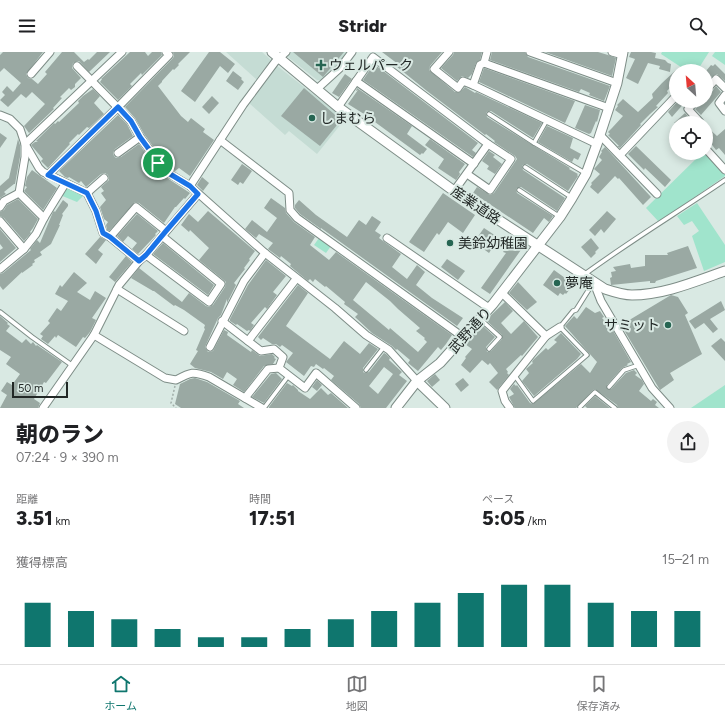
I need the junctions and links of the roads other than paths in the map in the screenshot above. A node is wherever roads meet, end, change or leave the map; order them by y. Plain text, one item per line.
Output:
1 (50, 52) edge
2 (122, 52) edge
3 (166, 52) edge
4 (272, 52) edge
5 (352, 52) edge
6 (449, 52) edge
7 (487, 52) edge
8 (530, 52) edge
9 (612, 52) edge
10 (623, 54) edge
11 (283, 55) edge
12 (484, 63) junction
13 (77, 66) dead end
14 (31, 74) dead end
15 (92, 81) junction
16 (356, 81) junction
17 (713, 82) edge
18 (617, 83) junction
19 (473, 85) junction
20 (725, 88) edge
21 (317, 89) junction
22 (725, 95) edge
23 (669, 103) edge
24 (118, 107) junction
25 (338, 107) junction
26 (609, 108) junction
27 (689, 108) edge
28 (725, 111) edge
29 (490, 114) dead end
30 (0, 115) edge
31 (694, 116) edge
32 (547, 120) junction
33 (600, 135) junction
34 (140, 137) junction
35 (220, 140) junction
36 (534, 143) junction
37 (25, 144) junction
38 (488, 144) junction
39 (597, 144) junction
40 (118, 153) dead end
41 (620, 155) junction
42 (713, 157) edge
43 (474, 164) junction
44 (525, 167) dead end
45 (725, 170) edge
46 (468, 174) junction
47 (586, 174) junction
48 (48, 175) junction
49 (104, 178) dead end
50 (725, 180) edge
51 (65, 184) junction
52 (190, 186) junction
53 (519, 190) dead end
54 (454, 191) junction
55 (19, 193) junction
56 (87, 193) junction
57 (198, 194) junction
58 (657, 194) dead end
59 (572, 198) junction
60 (0, 207) edge
61 (560, 217) junction
62 (44, 218) junction
63 (0, 221) edge
64 (164, 233) junction
65 (110, 237) junction
66 (387, 238) dead end
67 (537, 245) junction
68 (24, 249) junction
69 (265, 254) junction
70 (146, 255) junction
71 (139, 261) junction
72 (0, 269) edge
73 (725, 270) edge
74 (582, 276) junction
75 (296, 279) junction
76 (594, 283) junction
77 (117, 289) junction
78 (502, 293) junction
79 (489, 308) junction
80 (0, 312) edge
81 (480, 319) junction
82 (222, 321) junction
83 (560, 328) junction
84 (184, 331) dead end
85 (94, 336) junction
86 (546, 336) junction
87 (463, 337) junction
88 (248, 341) junction
89 (384, 346) junction
90 (210, 347) dead end
91 (489, 349) dead end
92 (639, 365) junction
93 (73, 366) junction
94 (280, 368) junction
95 (366, 370) dead end
96 (289, 375) junction
97 (515, 376) junction
98 (417, 382) junction
99 (610, 387) dead end
100 (245, 398) junction
101 (260, 407) edge
102 (667, 407) edge
103 (43, 408) edge
104 (356, 408) edge
105 (396, 408) edge
106 (445, 408) edge
107 (510, 408) edge
108 (580, 408) edge
109 (614, 408) edge

1 - 14 street
2 - 15 street
3 - 24 street
4 - 11 street, 産業道路
5 - 21 street
6 - 19 street
7 - 12 street
8 - 18 street
9 - 10 street
10 - 18 street, 武野通り
11 - 21 street, 産業道路
11 - 35 street
12 - 19 street
12 - 26 street
13 - 15 street
15 - 24 street
15 - 37 street
16 - 25 street
16 - 38 street
16 - 43 street
17 - 20 street
18 - 26 street, 武野通り
19 - 32 street
21 - 25 street, 産業道路
22 - 28 street
23 - 41 street
24 - 34 street
24 - 48 street
25 - 54 street, 産業道路
26 - 33 street, 武野通り
27 - 31 street
29 - 36 lane
30 - 37 street
32 - 36 lane
32 - 39 street
33 - 39 street, 武野通り
33 - 41 street
34 - 40 street
34 - 52 street
35 - 52 street
35 - 87 street
36 - 47 lane
37 - 48 street
37 - 55 street
38 - 43 street
38 - 46 street
39 - 47 street, 武野通り
41 - 58 street
42 - 45 street
43 - 46 street
44 - 59 lane
46 - 54 street
47 - 59 street, 武野通り
48 - 51 street
49 - 56 street
50 - 74 lane
51 - 56 street
51 - 62 street
52 - 57 street
53 - 61 lane
54 - 67 street, 産業道路
55 - 60 street
55 - 62 street
56 - 65 street
57 - 64 street
57 - 69 street
59 - 61 street, 武野通り
61 - 67 street, 武野通り
62 - 68 street
63 - 68 street
64 - 65 street
64 - 70 street
64 - 70 street
65 - 71 street
66 - 79 street
67 - 74 street, 産業道路
67 - 78 street, 武野通り
68 - 72 street
69 - 75 street
69 - 82 street
70 - 71 street
71 - 77 street
73 - 76 street, 産業道路
74 - 76 street, 産業道路
75 - 88 street
75 - 89 street
76 - 83 lane
76 - 92 street
77 - 84 street
77 - 85 street
78 - 79 street, 武野通り
78 - 86 street
79 - 81 street, 武野通り
80 - 93 lane
81 - 87 street, 武野通り
81 - 91 lane
82 - 88 street
82 - 90 street
83 - 86 street
83 - 97 lane
85 - 93 street
85 - 100 street
86 - 97 street
87 - 98 street, 武野通り
88 - 94 street
89 - 95 lane
89 - 98 street
92 - 99 lane
92 - 102 street
93 - 103 street
94 - 96 street
94 - 100 street
96 - 101 lane
96 - 104 street
97 - 107 street
98 - 105 street, 武野通り
98 - 106 street
100 - 101 street
108 - 109 lane

